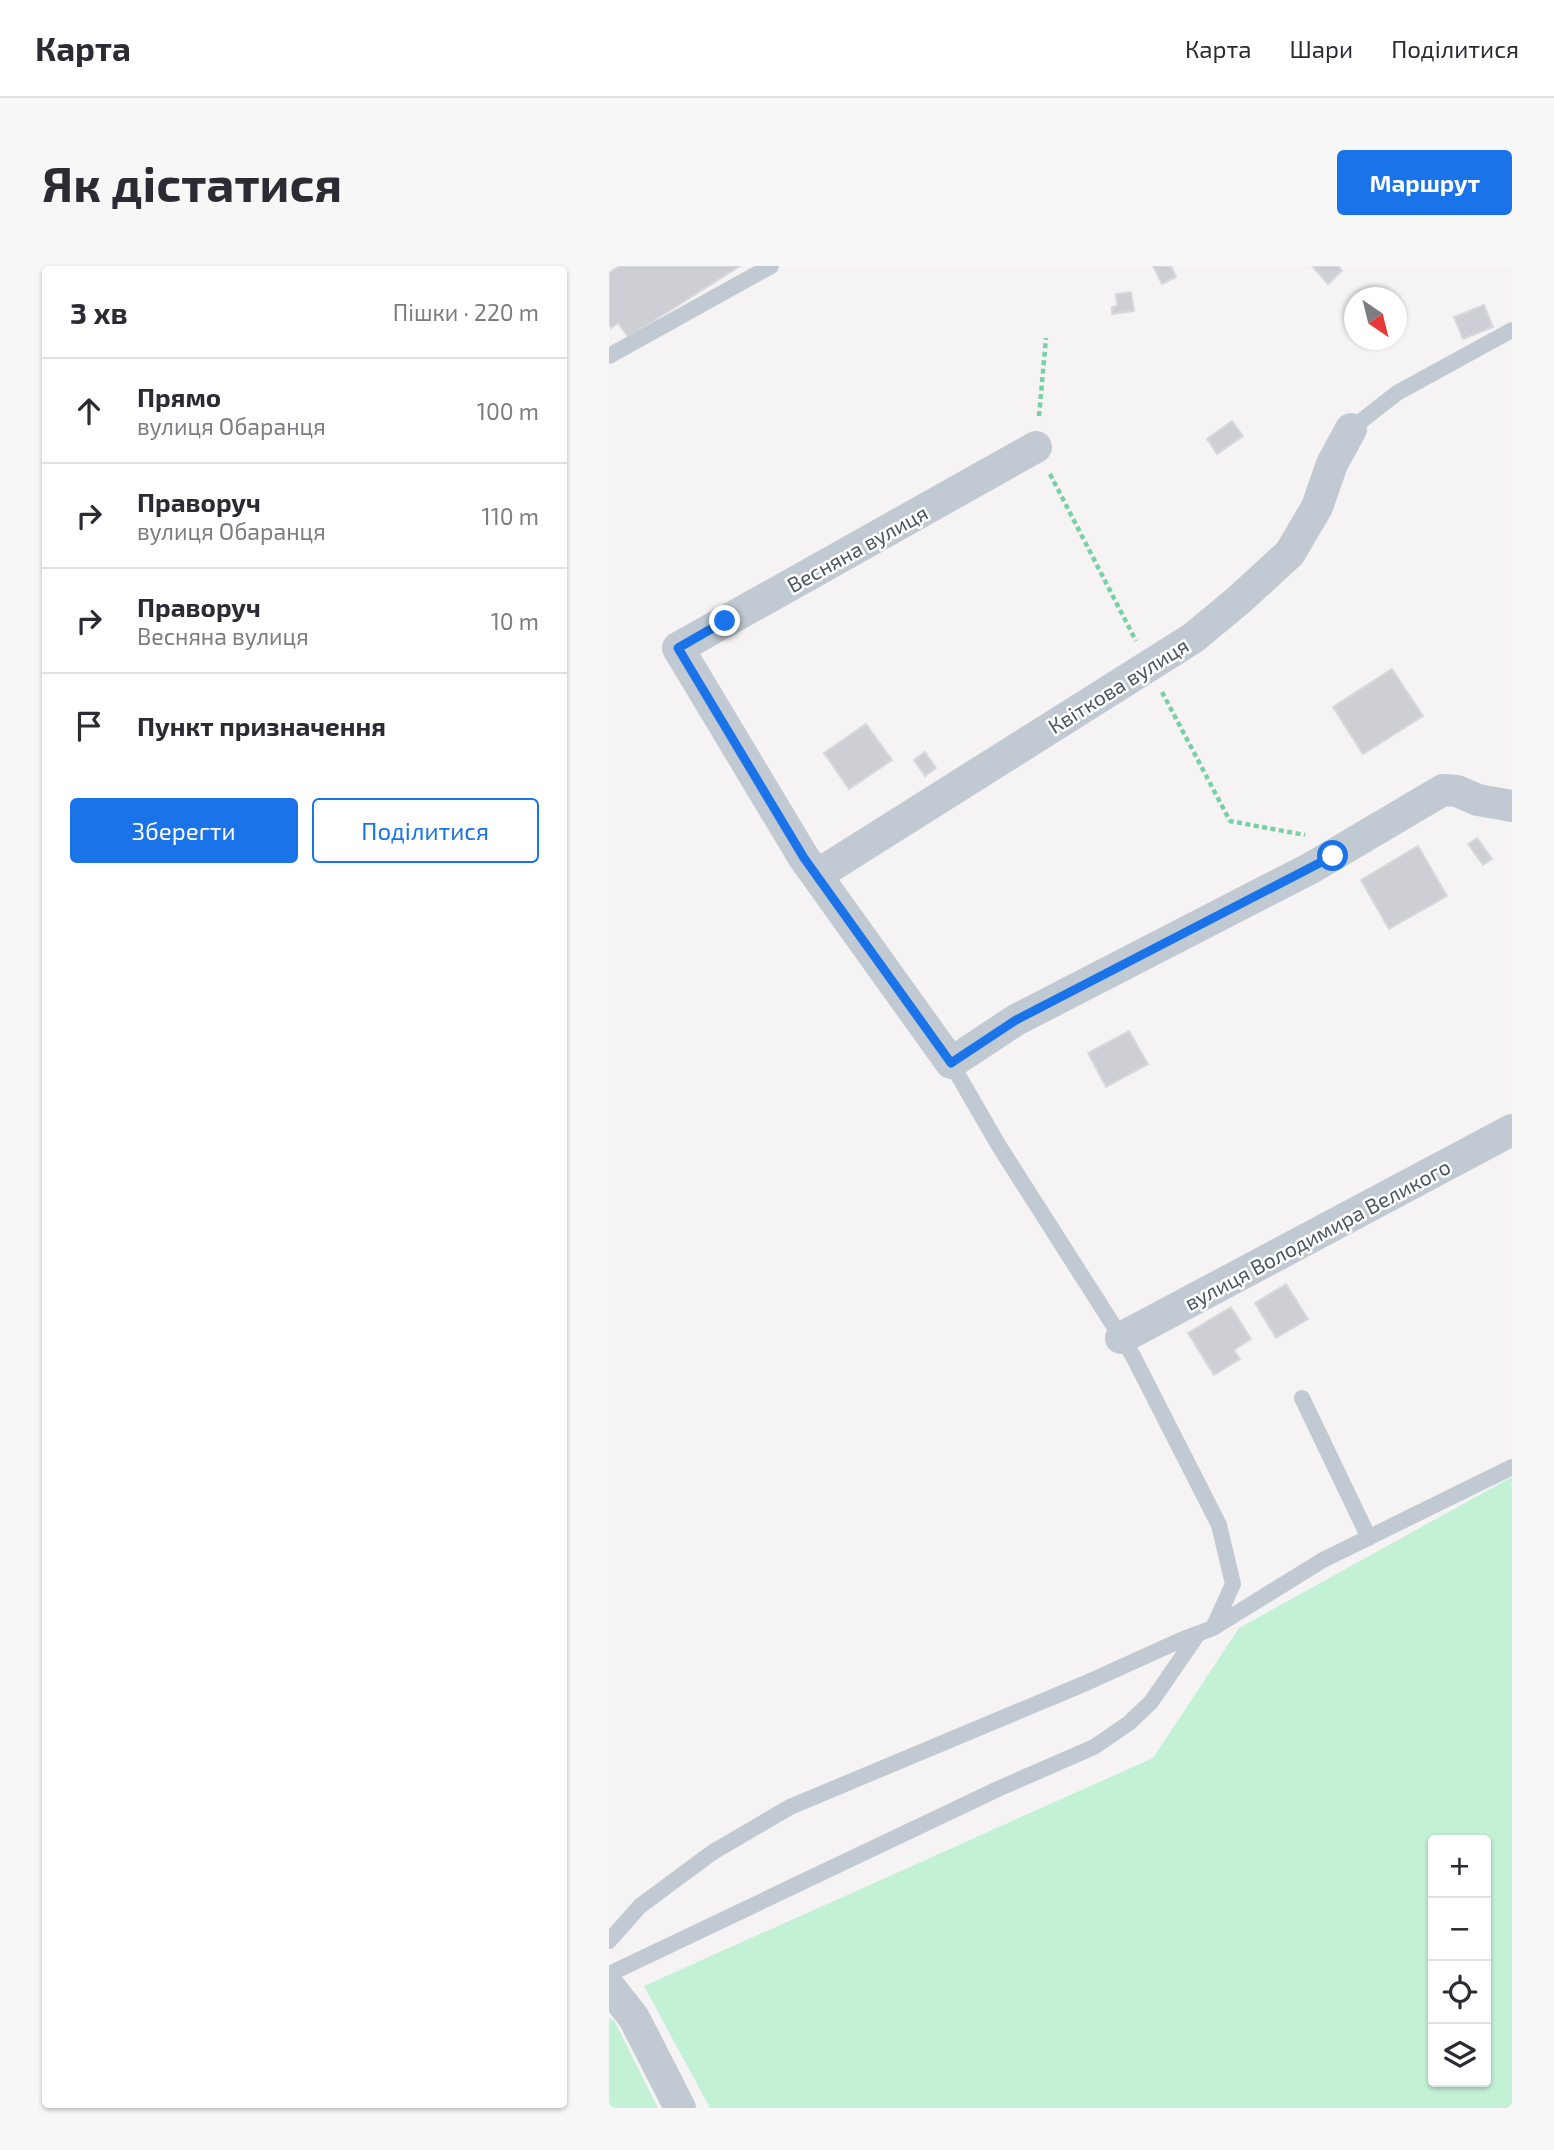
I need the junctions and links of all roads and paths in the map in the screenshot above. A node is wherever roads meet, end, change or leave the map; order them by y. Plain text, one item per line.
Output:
1 (771, 266) edge
2 (1512, 330) edge
3 (609, 356) edge
4 (1352, 429) joint
5 (1036, 447) dead end
6 (1512, 806) edge
7 (817, 875) junction
8 (951, 1063) junction
9 (1512, 1130) edge
10 (1121, 1338) junction
11 (1302, 1398) dead end
12 (1512, 1467) edge
13 (1369, 1538) junction
14 (1206, 1631) junction
15 (609, 1941) edge
16 (609, 1974) edge
17 (609, 1986) edge
18 (680, 2108) edge

1 - 3 lane
2 - 4 lane
4 - 7 street, Квіткова вулиця
5 - 7 street, Весняна вулиця
6 - 8 street
7 - 8 street
8 - 10 lane
9 - 10 street, вулиця Володимира Великого
10 - 14 lane
11 - 13 lane
12 - 13 lane
13 - 14 lane
14 - 15 lane
14 - 16 lane
17 - 18 street

